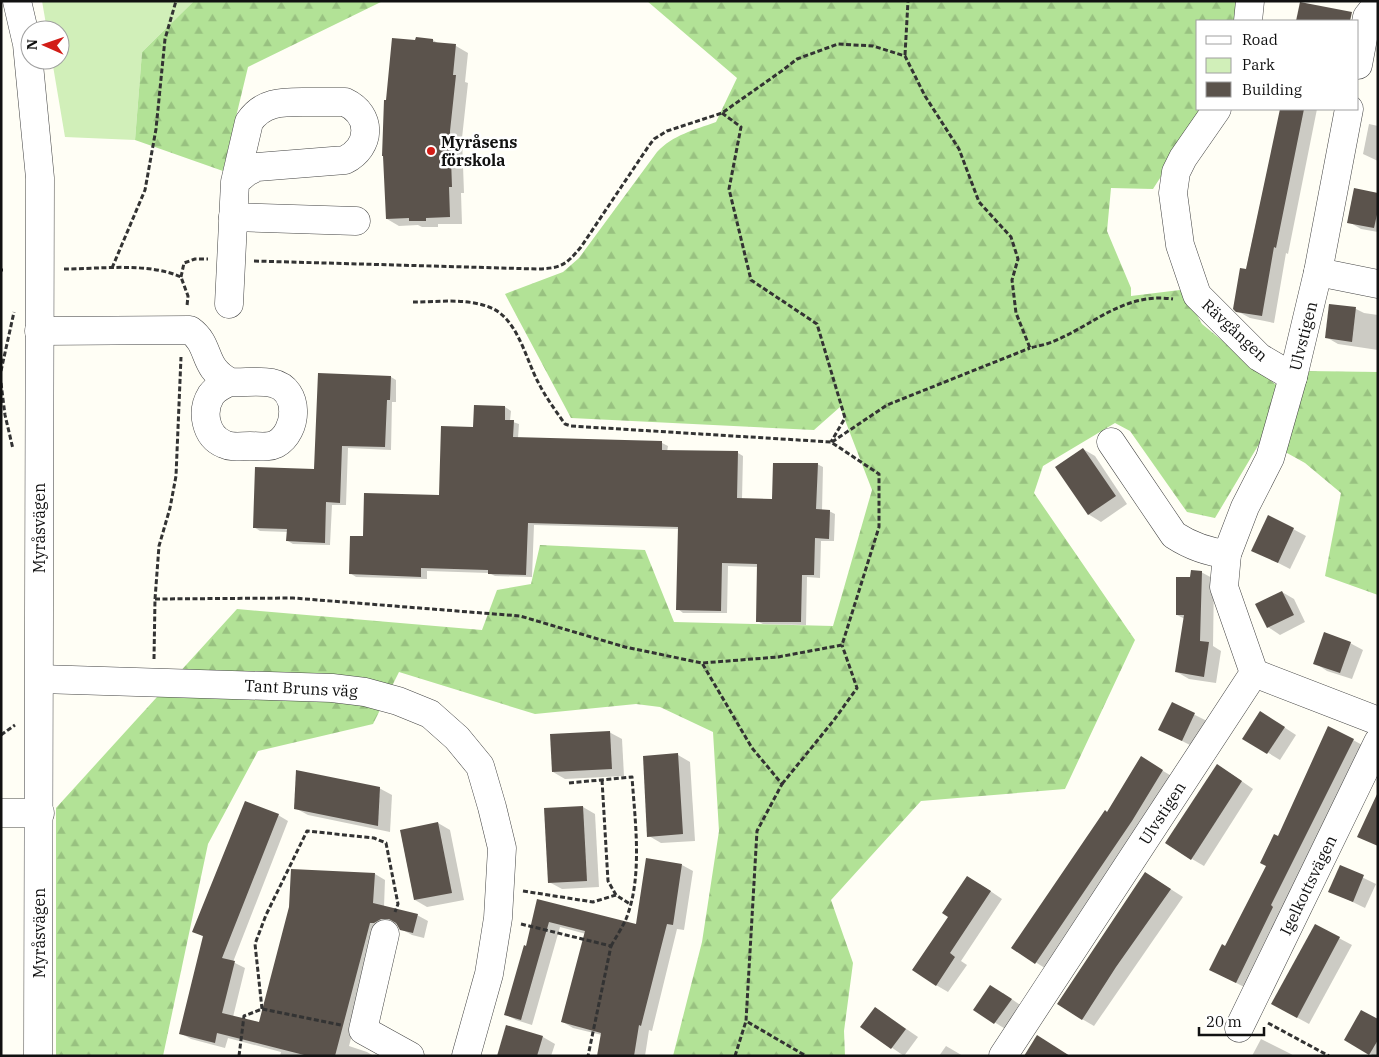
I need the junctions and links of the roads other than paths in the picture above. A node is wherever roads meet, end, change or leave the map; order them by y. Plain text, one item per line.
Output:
1 (17, 1) edge
2 (1250, 1) edge
3 (1378, 3) edge
4 (1248, 20) edge
5 (1359, 60) edge
6 (1217, 110) edge
7 (1349, 110) edge
8 (235, 182) junction
9 (233, 217) junction
10 (356, 220) dead end
11 (1318, 272) junction
12 (1378, 284) edge
13 (229, 304) dead end
14 (39, 331) junction
15 (1293, 377) junction
16 (230, 382) dead end
17 (1111, 442) dead end
18 (1227, 554) junction
19 (1254, 673) junction
20 (40, 679) junction
21 (1378, 721) edge
22 (1378, 742) edge
23 (1, 813) edge
24 (40, 813) junction
25 (385, 934) road end
26 (1243, 1020) road end
27 (38, 1056) edge
28 (410, 1056) edge
29 (466, 1056) edge
30 (1003, 1056) edge

1 - 14 street, Myråsvägen
2 - 4 street
3 - 5 street
6 - 15 street, Rävgången
7 - 11 street, Ulvstigen
8 - 8 street
8 - 9 street
9 - 10 street
9 - 13 street
11 - 12 street
11 - 15 street, Ulvstigen
14 - 16 street
14 - 20 street, Myråsvägen
15 - 18 street, Ulvstigen
17 - 18 street
18 - 19 street, Ulvstigen
19 - 21 street
19 - 30 street, Ulvstigen
20 - 24 street, Myråsvägen
20 - 29 street, Tant Bruns väg
22 - 26 street, Igelkottsvägen
23 - 24 street
24 - 27 street, Myråsvägen
25 - 28 street

